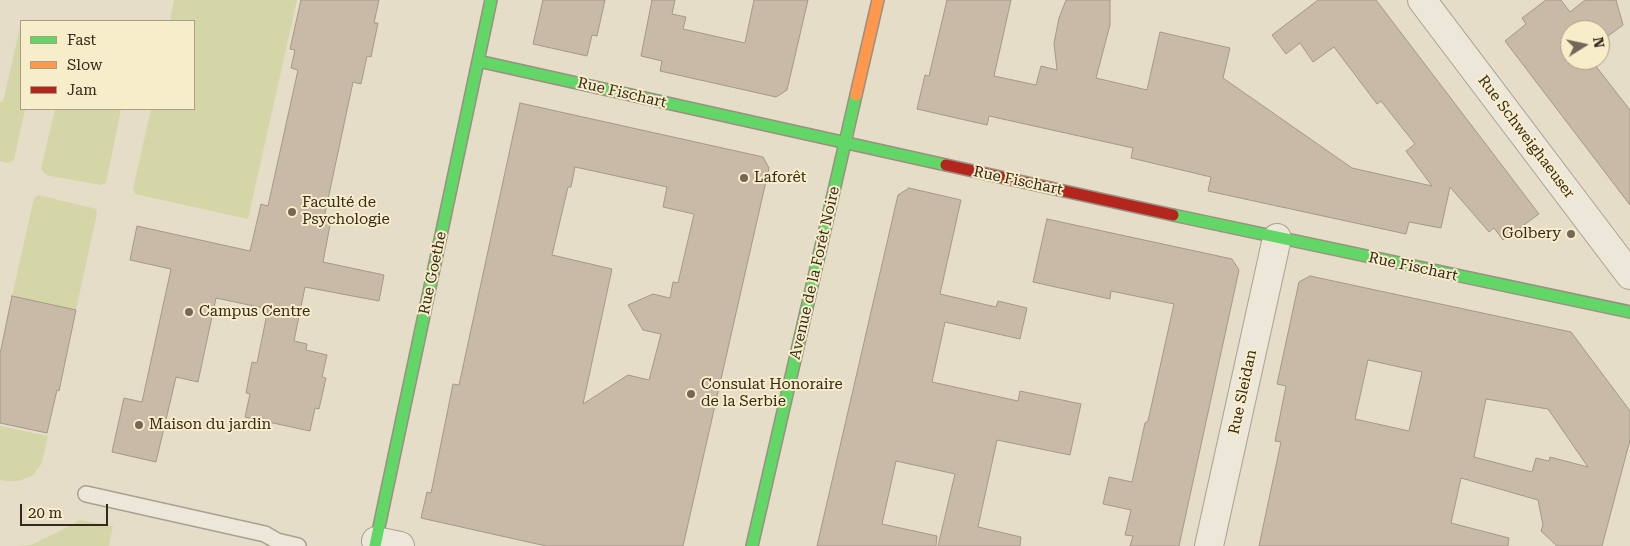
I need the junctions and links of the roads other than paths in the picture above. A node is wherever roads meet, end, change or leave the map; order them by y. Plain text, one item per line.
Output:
1 (492, 0) edge
2 (878, 0) edge
3 (1422, 0) edge
4 (478, 61) junction
5 (845, 143) junction
6 (1277, 238) junction
7 (1630, 274) edge
8 (1630, 312) edge
9 (86, 494) dead end
10 (384, 544) edge
11 (298, 546) edge
12 (752, 546) edge
13 (1210, 546) edge

1 - 4 street, Rue Goethe
2 - 5 street, Avenue de la Forêt Noire
3 - 7 street, Rue Schweighaeuser
4 - 5 street, Rue Fischart
4 - 10 street, Rue Goethe
5 - 6 street, Rue Fischart
5 - 12 street, Avenue de la Forêt Noire
6 - 8 street, Rue Fischart
6 - 13 street, Rue Sleidan
9 - 11 lane

